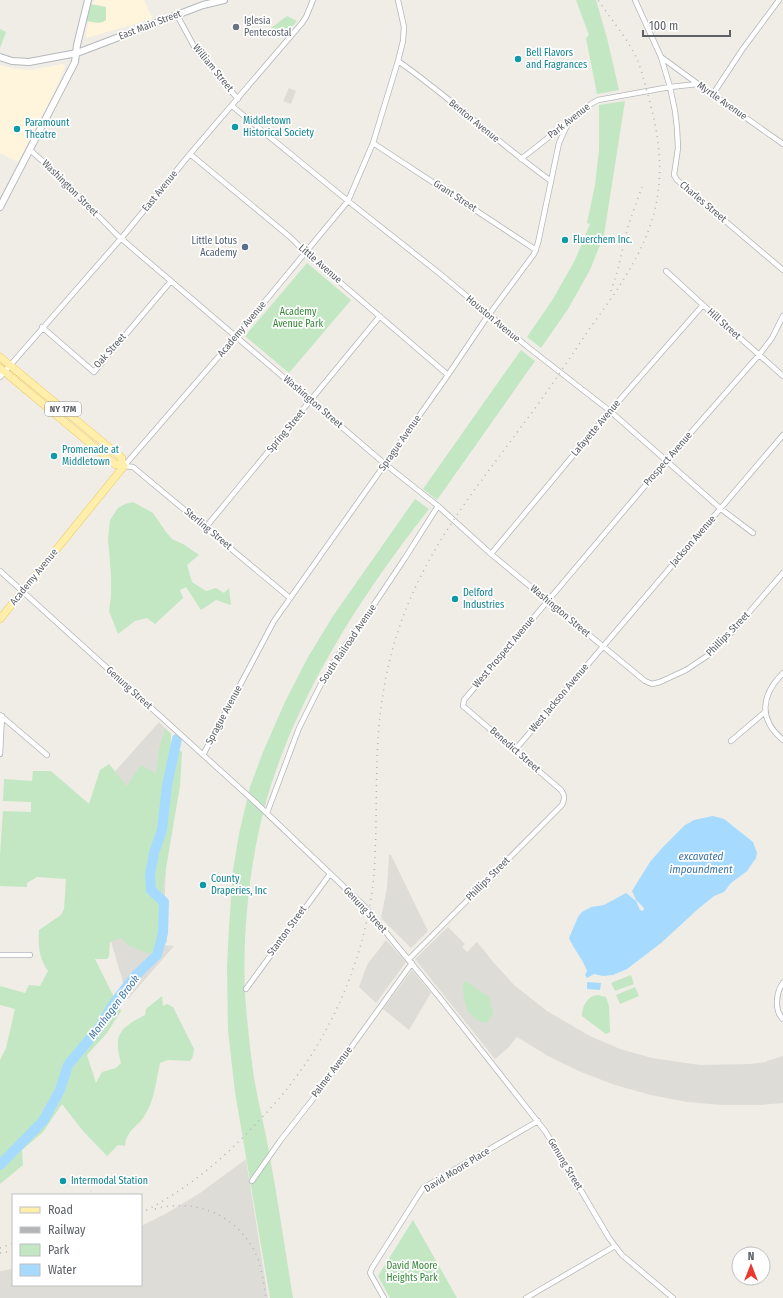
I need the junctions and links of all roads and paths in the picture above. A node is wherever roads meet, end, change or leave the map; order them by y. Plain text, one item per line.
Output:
1 (88, 0) edge
2 (224, 0) edge
3 (313, 0) edge
4 (398, 0) edge
5 (635, 0) edge
6 (779, 0) edge
7 (178, 15) junction
8 (76, 53) junction
9 (662, 56) junction
10 (0, 58) edge
11 (398, 61) junction
12 (698, 84) junction
13 (670, 87) junction
14 (713, 94) junction
15 (238, 98) junction
16 (232, 106) junction
17 (569, 122) junction
18 (373, 144) junction
19 (783, 144) edge
20 (30, 150) junction
21 (190, 154) junction
22 (521, 159) junction
23 (550, 181) junction
24 (348, 201) junction
25 (0, 206) edge
26 (121, 238) junction
27 (536, 250) junction
28 (306, 254) junction
29 (783, 270) edge
30 (666, 271) dead end
31 (171, 281) junction
32 (703, 305) junction
33 (490, 315) junction
34 (380, 316) junction
35 (783, 316) edge
36 (42, 327) junction
37 (236, 337) junction
38 (759, 355) junction
39 (0, 357) edge
40 (10, 366) junction
41 (1, 372) edge
42 (448, 374) junction
43 (783, 376) edge
44 (311, 400) junction
45 (610, 411) junction
46 (783, 435) edge
47 (666, 461) junction
48 (385, 464) junction
49 (123, 465) junction
50 (438, 506) junction
51 (721, 509) junction
52 (206, 526) junction
53 (753, 533) dead end
54 (491, 554) junction
55 (0, 572) edge
56 (783, 573) edge
57 (22, 591) junction
58 (290, 598) junction
59 (548, 600) junction
60 (0, 619) edge
61 (602, 646) junction
62 (783, 673) edge
63 (463, 705) joint
64 (766, 712) junction
65 (1, 716) edge
66 (783, 740) edge
67 (731, 741) dead end
68 (515, 750) junction
69 (0, 754) edge
70 (47, 755) dead end
71 (203, 755) junction
72 (564, 797) joint
73 (267, 813) junction
74 (330, 874) junction
75 (0, 954) edge
76 (30, 955) dead end
77 (410, 961) junction
78 (783, 983) edge
79 (246, 989) dead end
80 (783, 1019) edge
81 (538, 1121) junction
82 (252, 1181) dead end
83 (615, 1246) junction
84 (384, 1298) edge
85 (526, 1298) edge
86 (673, 1298) edge

1 - 8 main road
2 - 7 main road, East Main Street
3 - 15 street, East Avenue
4 - 11 street, Academy Avenue
5 - 9 street, Charles Street
6 - 14 street
7 - 8 main road, East Main Street
7 - 15 street, William Street
8 - 10 main road, East Main Street
8 - 20 main road
9 - 12 street, Myrtle Avenue
9 - 13 street, Charles Street
11 - 18 street, Academy Avenue
11 - 22 street, Benton Avenue
12 - 13 street
12 - 14 street, Myrtle Avenue
13 - 17 street, Park Avenue
13 - 29 street, Charles Street
14 - 19 street, Myrtle Avenue
15 - 16 street, East Avenue
16 - 21 street, East Avenue
16 - 24 street, Houston Avenue
17 - 22 street, Park Avenue
17 - 23 street, Sprague Avenue
18 - 24 street, Academy Avenue
18 - 27 street, Grant Street
20 - 25 main road
20 - 26 street, Washington Street
21 - 26 street, East Avenue
21 - 28 street, Little Avenue
22 - 23 street, Benton Avenue
23 - 27 street, Sprague Avenue
24 - 28 street, Academy Avenue
24 - 33 street, Houston Avenue
26 - 31 street, Washington Street
26 - 36 street, East Avenue
27 - 33 street, Sprague Avenue
28 - 34 street, Little Avenue
28 - 37 street, Academy Avenue
30 - 32 street, Hill Street
31 - 36 street, Oak Street
31 - 37 street, Washington Street
32 - 38 street, Hill Street
32 - 45 street, Lafayette Avenue
33 - 42 street, Sprague Avenue
33 - 45 street, Houston Avenue
34 - 42 street, Little Avenue
34 - 44 street, Spring Street
35 - 38 street, Prospect Avenue
36 - 40 street, East Avenue
37 - 44 street, Washington Street
37 - 49 street, Academy Avenue
38 - 43 street, Hill Street
38 - 47 street, Prospect Avenue
39 - 40 main road, NY 17M
40 - 41 street, East Avenue
40 - 49 main road, NY 17M
41 - 49 main road, NY 17M
42 - 48 street, Sprague Avenue
44 - 48 street, Washington Street
44 - 52 street, Spring Street
45 - 47 street, Houston Avenue
45 - 54 street, Lafayette Avenue
46 - 51 street, Jackson Avenue
47 - 51 street, Houston Avenue
47 - 59 street, Prospect Avenue
48 - 50 street, Washington Street
48 - 58 street, Sprague Avenue
49 - 52 street, Sterling Street
49 - 57 main road, Academy Avenue
50 - 54 street, Washington Street
50 - 73 street, South Railroad Avenue
51 - 53 street, Houston Avenue
51 - 61 street, Jackson Avenue
52 - 58 street, Sterling Street
54 - 59 street, Washington Street
55 - 57 street, Genung Street
56 - 61 street, Phillips Street
57 - 60 main road, Academy Avenue
57 - 71 street, Genung Street
58 - 71 street, Sprague Avenue
59 - 61 street, Washington Street
59 - 63 street, West Prospect Avenue
61 - 68 street, West Jackson Avenue
62 - 64 street
63 - 68 street, Benedict Street
64 - 66 street
64 - 67 street
65 - 69 street
65 - 70 street
68 - 72 street, Benedict Street
71 - 73 street, Genung Street
72 - 77 street, Phillips Street
73 - 74 street, Genung Street
74 - 77 street, Genung Street
74 - 79 street, Stanton Street
75 - 76 street
77 - 81 street, Genung Street
77 - 82 street, Palmer Avenue
78 - 80 street
81 - 83 street, Genung Street
81 - 84 street, David Moore Place
83 - 85 street
83 - 86 street, Genung Street

